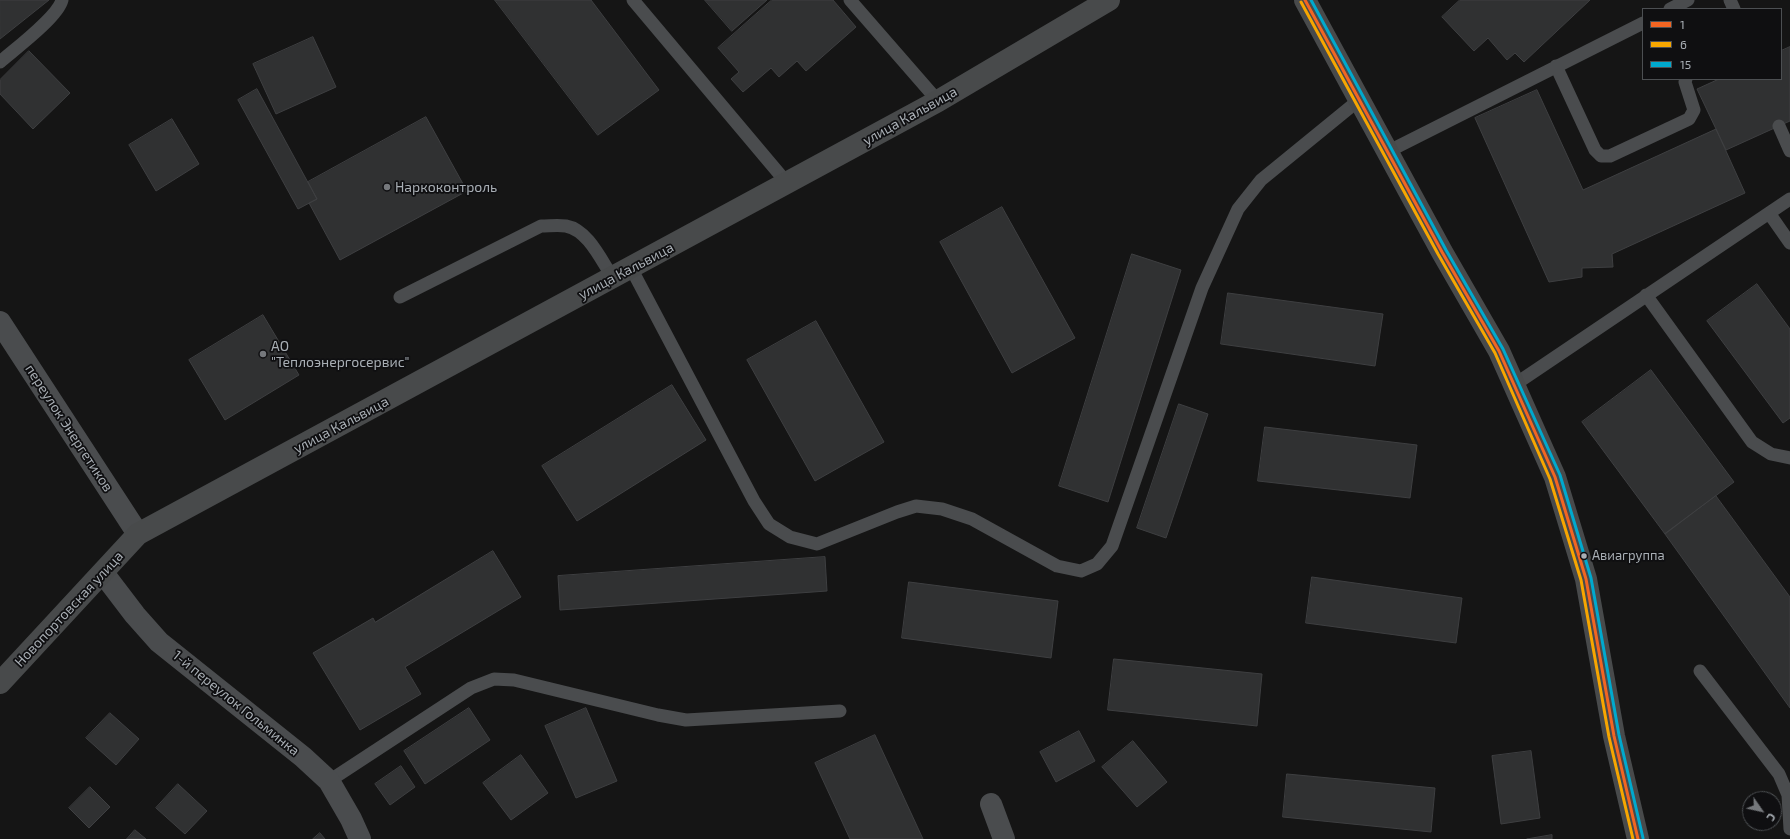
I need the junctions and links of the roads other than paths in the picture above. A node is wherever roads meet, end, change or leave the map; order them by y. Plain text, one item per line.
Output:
1 (62, 0) edge
2 (633, 0) edge
3 (850, 0) edge
4 (1109, 0) edge
5 (1305, 0) edge
6 (1688, 0) edge
7 (1672, 8) edge
8 (1642, 23) edge
9 (0, 62) edge
10 (1556, 66) junction
11 (1686, 80) edge
12 (1359, 100) junction
13 (938, 101) junction
14 (1779, 126) dead end
15 (1790, 151) edge
16 (1387, 152) junction
17 (787, 183) junction
18 (1790, 199) edge
19 (1768, 213) junction
20 (1790, 243) edge
21 (622, 273) junction
22 (1646, 295) junction
23 (400, 297) dead end
24 (0, 322) edge
25 (1514, 385) junction
26 (1790, 458) edge
27 (138, 534) junction
28 (103, 573) junction
29 (1700, 671) dead end
30 (0, 683) edge
31 (840, 711) dead end
32 (329, 781) junction
33 (991, 804) dead end
34 (1790, 829) edge
35 (360, 839) edge
36 (1004, 839) edge
37 (1638, 839) edge

1 - 9 lane
2 - 17 lane
3 - 13 lane
4 - 13 street, улица Кальвица
5 - 12 street
6 - 7 lane
8 - 10 lane
10 - 11 lane
10 - 16 lane
12 - 16 street
12 - 21 lane
13 - 17 street, улица Кальвица
14 - 15 lane
16 - 25 street
17 - 21 street, улица Кальвица
18 - 19 lane
19 - 20 lane
19 - 22 lane
21 - 23 lane
21 - 27 street, улица Кальвица
22 - 25 lane
22 - 26 lane
24 - 27 street, переулок Энергетиков
25 - 37 street
27 - 28 street, Новопортовская улица
28 - 30 street, Новопортовская улица
28 - 32 street, 1-й переулок Гольминка
29 - 34 lane
31 - 32 lane
32 - 35 street, 1-й переулок Гольминка
33 - 36 street

